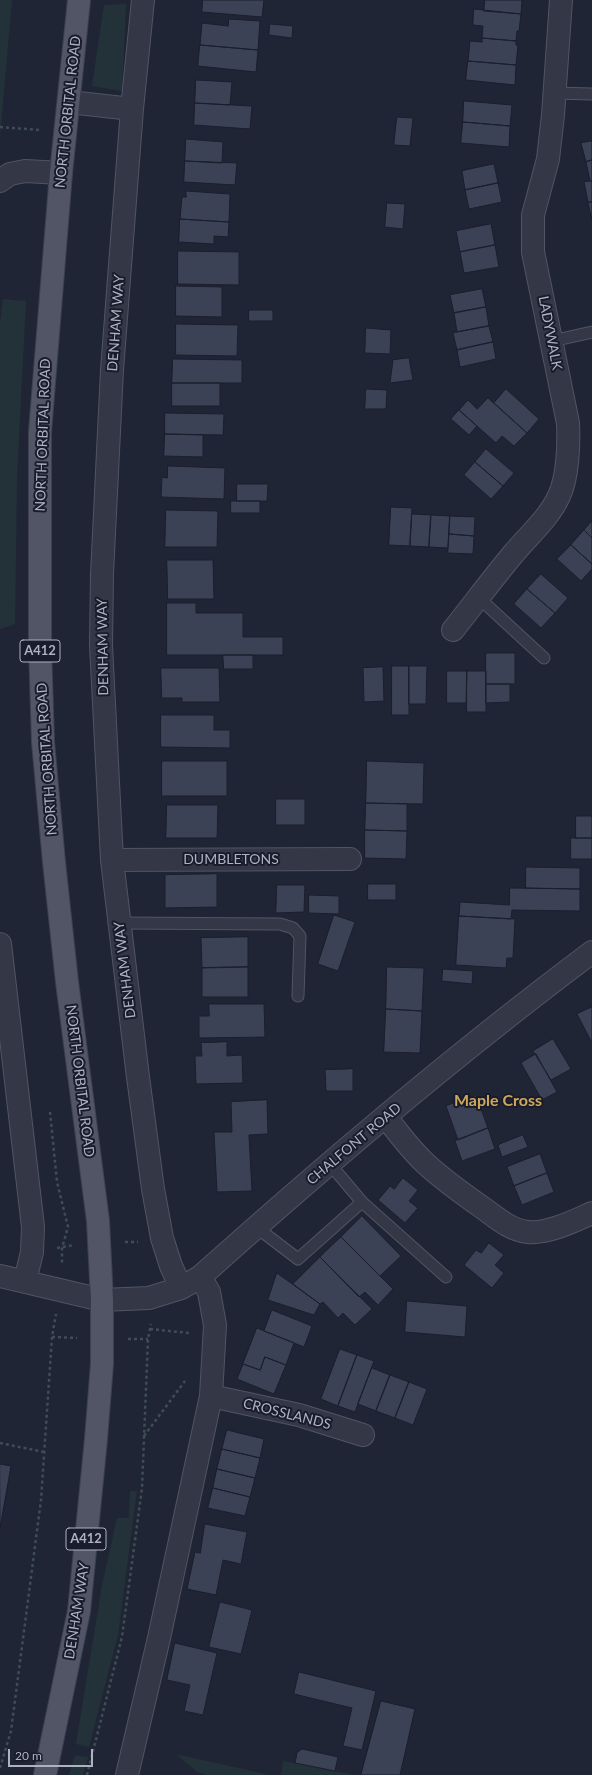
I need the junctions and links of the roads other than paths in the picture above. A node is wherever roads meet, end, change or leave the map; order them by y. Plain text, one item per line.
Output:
1 (79, 0) edge
2 (143, 0) edge
3 (561, 0) edge
4 (555, 93) junction
5 (592, 94) edge
6 (69, 102) junction
7 (132, 109) junction
8 (61, 173) junction
9 (0, 181) edge
10 (592, 332) edge
11 (552, 341) junction
12 (479, 598) junction
13 (453, 630) dead end
14 (544, 658) dead end
15 (350, 859) dead end
16 (112, 860) junction
17 (119, 923) junction
18 (0, 944) edge
19 (592, 952) edge
20 (298, 996) dead end
21 (386, 1117) junction
22 (329, 1163) junction
23 (362, 1202) junction
24 (592, 1213) edge
25 (256, 1227) junction
26 (0, 1276) edge
27 (446, 1277) dead end
28 (25, 1282) junction
29 (190, 1282) junction
30 (102, 1300) junction
31 (211, 1396) junction
32 (363, 1435) dead end
33 (45, 1775) edge
34 (127, 1775) edge

1 - 6 main road, NORTH ORBITAL ROAD / A412
2 - 7 street, DENHAM WAY
3 - 4 street, LADYWALK
4 - 5 lane
4 - 11 street, LADYWALK
6 - 7 street
6 - 8 main road, NORTH ORBITAL ROAD / A412
7 - 16 street, DENHAM WAY
8 - 9 street
8 - 30 main road, NORTH ORBITAL ROAD / A412
10 - 11 lane
11 - 12 street, LADYWALK
12 - 13 street, LADYWALK
12 - 14 lane
15 - 16 street, DUMBLETONS
16 - 17 street, DENHAM WAY
17 - 20 lane
17 - 29 street, DENHAM WAY
18 - 28 street
19 - 21 street, CHALFONT ROAD
21 - 22 street, CHALFONT ROAD
21 - 24 street
22 - 23 lane
22 - 25 street, CHALFONT ROAD
23 - 25 lane
23 - 27 lane
25 - 29 street, CHALFONT ROAD
26 - 28 street, CHALFONT ROAD
28 - 30 street, CHALFONT ROAD
29 - 30 street, CHALFONT ROAD
29 - 31 street, DENHAM WAY
30 - 33 main road, DENHAM WAY / A412
31 - 32 street, CROSSLANDS
31 - 34 street, DENHAM WAY

